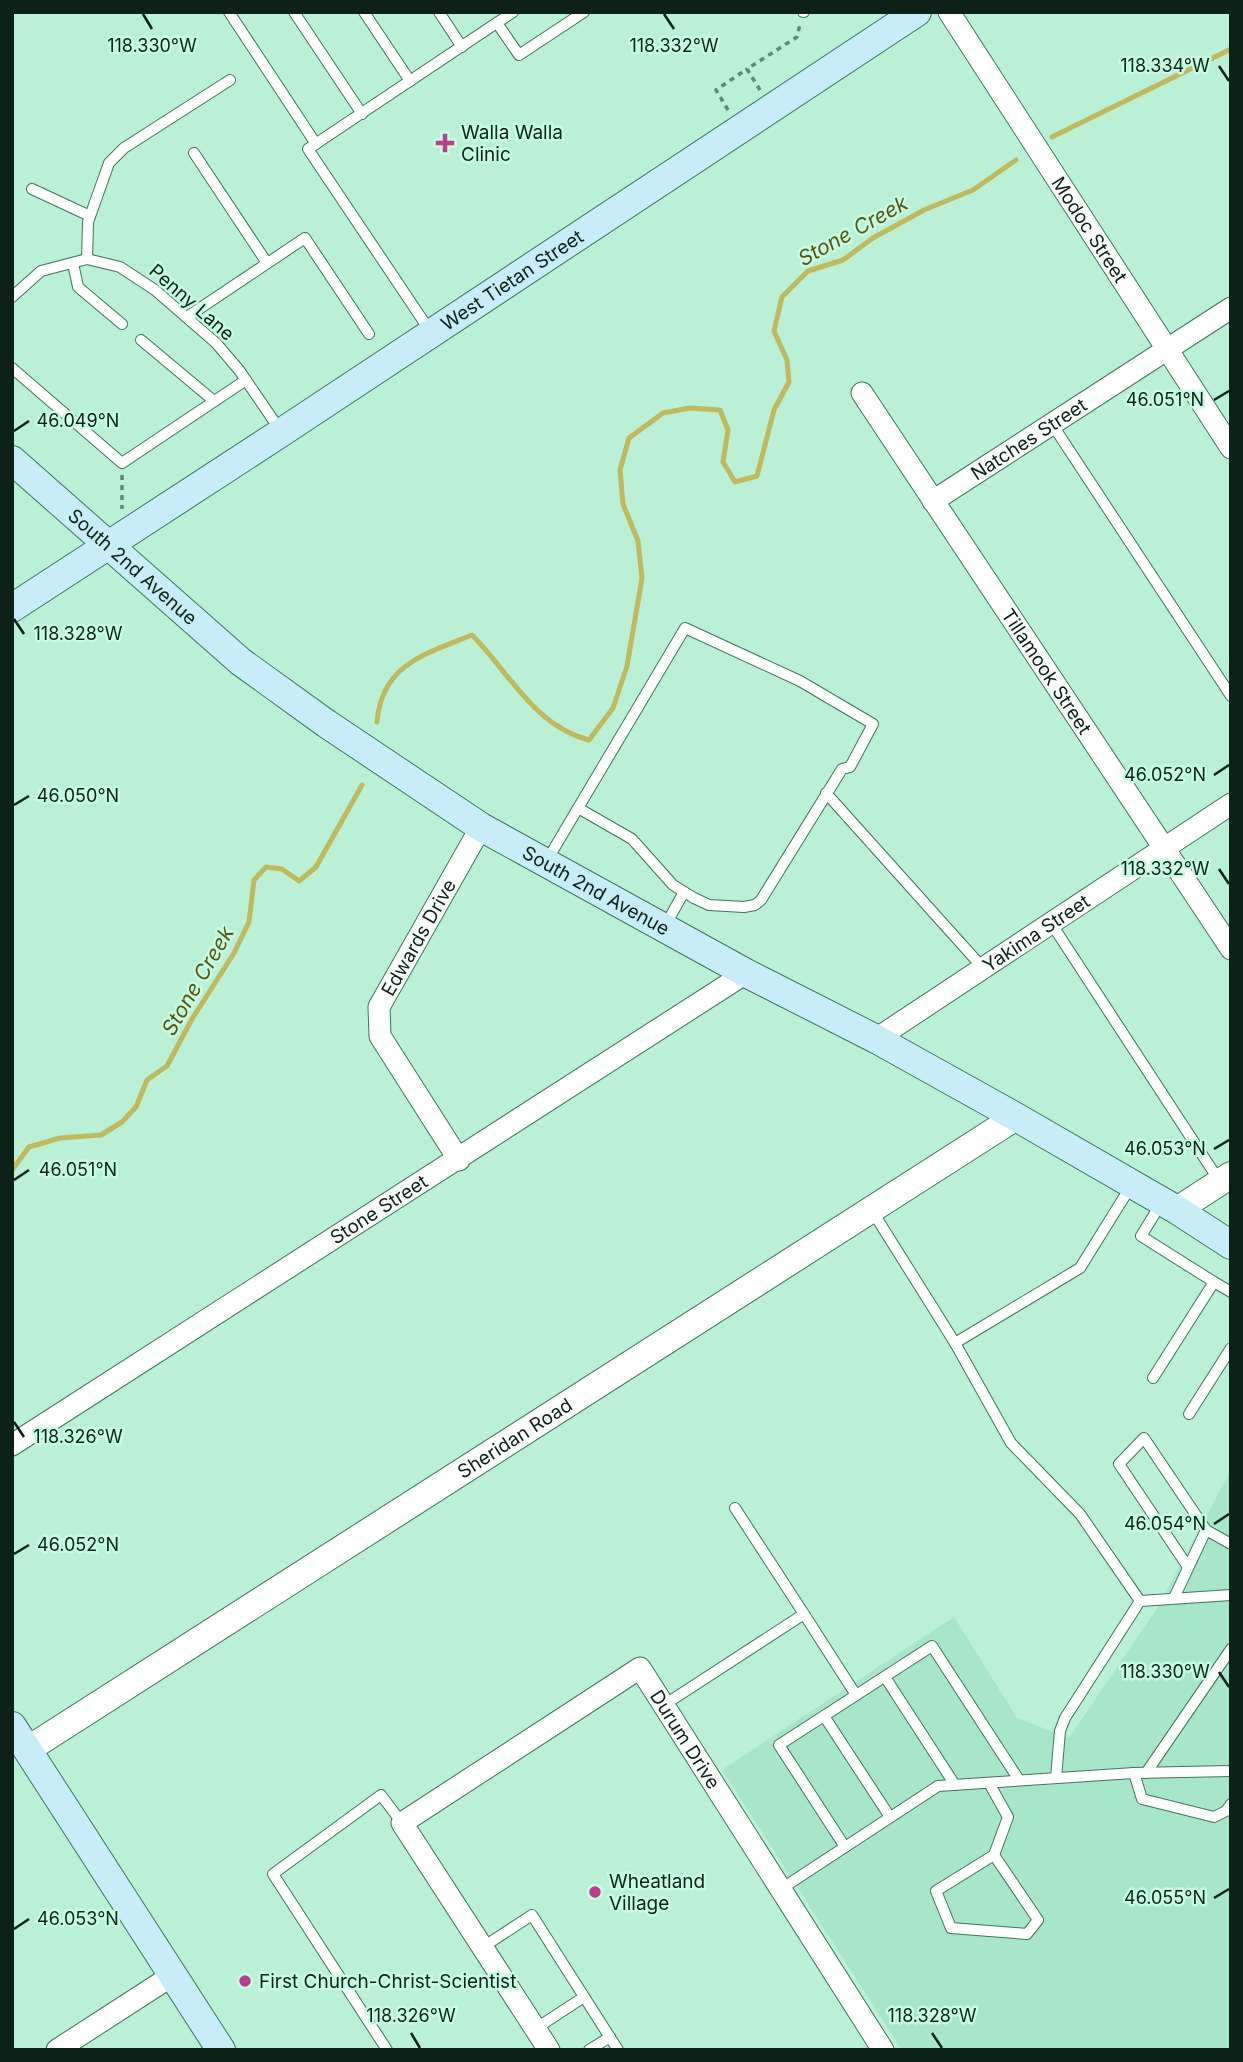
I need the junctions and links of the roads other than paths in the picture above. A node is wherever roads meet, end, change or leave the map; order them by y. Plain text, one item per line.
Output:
1 (229, 12) edge
2 (294, 12) edge
3 (364, 12) edge
4 (513, 12) edge
5 (584, 12) edge
6 (917, 12) edge
7 (949, 12) edge
8 (441, 13) edge
9 (497, 23) junction
10 (462, 47) junction
11 (230, 80) dead end
12 (410, 81) junction
13 (362, 114) junction
14 (316, 144) junction
15 (194, 153) dead end
16 (32, 189) dead end
17 (90, 216) junction
18 (87, 259) junction
19 (73, 262) junction
20 (267, 263) junction
21 (12, 297) edge
22 (1231, 308) edge
23 (187, 317) junction
24 (122, 324) dead end
25 (369, 334) dead end
26 (431, 334) junction
27 (141, 340) dead end
28 (1167, 350) junction
29 (12, 368) edge
30 (246, 380) junction
31 (862, 393) dead end
32 (214, 401) junction
33 (1052, 424) junction
34 (282, 432) junction
35 (1231, 448) edge
36 (12, 460) edge
37 (933, 501) junction
38 (108, 545) junction
39 (12, 608) edge
40 (1231, 696) edge
41 (826, 793) junction
42 (1231, 804) edge
43 (578, 808) junction
44 (481, 827) junction
45 (1164, 848) junction
46 (546, 862) junction
47 (684, 892) junction
48 (1051, 923) junction
49 (664, 928) junction
50 (1231, 949) edge
51 (984, 968) junction
52 (746, 973) junction
53 (876, 1039) junction
54 (1016, 1117) junction
55 (459, 1160) junction
56 (1225, 1178) edge
57 (1132, 1184) junction
58 (1170, 1206) junction
59 (871, 1209) junction
60 (1231, 1245) edge
61 (1214, 1282) junction
62 (1231, 1292) edge
63 (955, 1343) junction
64 (1231, 1348) edge
65 (1153, 1378) dead end
66 (1189, 1414) dead end
67 (12, 1445) edge
68 (736, 1508) dead end
69 (1206, 1530) junction
70 (1231, 1544) edge
71 (1188, 1567) junction
72 (1231, 1595) edge
73 (1174, 1598) junction
74 (1140, 1601) junction
75 (804, 1614) junction
76 (1231, 1649) edge
77 (885, 1676) junction
78 (856, 1695) junction
79 (664, 1705) junction
80 (824, 1716) junction
81 (12, 1726) edge
82 (20, 1754) edge
83 (1231, 1760) edge
84 (1227, 1771) edge
85 (1134, 1773) junction
86 (1146, 1773) junction
87 (1056, 1778) junction
88 (1019, 1780) junction
89 (989, 1783) junction
90 (955, 1785) junction
91 (1231, 1804) edge
92 (890, 1818) junction
93 (402, 1823) junction
94 (845, 1847) junction
95 (994, 1855) junction
96 (781, 1889) junction
97 (482, 1947) junction
98 (173, 1975) junction
99 (584, 1997) junction
100 (610, 2036) junction
101 (541, 2043) edge
102 (57, 2050) edge
103 (221, 2050) edge
104 (387, 2050) edge
105 (589, 2050) edge
106 (618, 2050) edge
107 (883, 2050) edge

1 - 14 lane
2 - 13 lane
3 - 12 lane
4 - 9 lane
5 - 9 lane
6 - 26 main road, West Tietan Street
7 - 28 street, Modoc Street
8 - 10 lane
9 - 10 lane
10 - 12 lane
11 - 17 lane
12 - 13 lane
13 - 14 lane
14 - 26 lane
15 - 20 lane
16 - 17 lane
17 - 18 lane
18 - 19 lane, Penny Lane
18 - 23 lane, Penny Lane
19 - 21 lane, Penny Lane
19 - 24 lane
20 - 23 lane
20 - 25 lane
22 - 28 street, Natches Street
23 - 30 lane, Penny Lane
26 - 34 main road, West Tietan Street
27 - 32 lane
28 - 33 street, Natches Street
28 - 35 street, Modoc Street
29 - 32 lane
30 - 32 lane
30 - 34 lane, Penny Lane
31 - 37 street, Tillamook Street
33 - 37 street, Natches Street
33 - 40 lane
34 - 38 main road, West Tietan Street
36 - 38 main road, South 2nd Avenue
37 - 45 street, Tillamook Street
38 - 39 main road, West Tietan Street
38 - 44 main road, South 2nd Avenue
41 - 43 lane
41 - 47 lane
41 - 51 lane
42 - 45 street, Yakima Street
43 - 46 lane
43 - 47 lane
44 - 46 main road, South 2nd Avenue
44 - 55 street, Edwards Drive
45 - 48 street, Yakima Street
45 - 50 street, Tillamook Street
46 - 49 main road, South 2nd Avenue
47 - 49 lane
48 - 51 street, Yakima Street
48 - 56 lane
49 - 52 main road, South 2nd Avenue
51 - 53 street, Yakima Street
52 - 53 main road, South 2nd Avenue
52 - 55 street, Stone Street
53 - 54 main road, South 2nd Avenue
54 - 57 main road, South 2nd Avenue
54 - 59 street, Sheridan Road
55 - 67 street, Stone Street
56 - 58 street
57 - 58 main road, South 2nd Avenue
57 - 63 lane
58 - 60 main road, South 2nd Avenue
58 - 61 lane
59 - 63 lane
59 - 82 street, Sheridan Road
61 - 62 lane
61 - 65 lane
63 - 74 lane
64 - 66 lane
68 - 75 lane
69 - 70 lane
69 - 71 lane
69 - 71 lane
71 - 73 lane
72 - 73 lane
73 - 74 lane
74 - 87 lane
75 - 78 lane
75 - 79 lane
76 - 86 lane
77 - 78 lane
77 - 88 lane
77 - 90 lane
78 - 80 lane
79 - 93 street, Durum Drive
79 - 96 street, Durum Drive
80 - 92 lane
80 - 94 lane
81 - 82 main road
82 - 98 main road
83 - 84 lane
84 - 86 lane
85 - 86 lane
85 - 87 lane
85 - 91 lane
87 - 88 lane
88 - 89 lane
89 - 90 lane
89 - 95 lane
90 - 92 lane
92 - 94 lane
93 - 97 street
93 - 104 lane
94 - 96 lane
95 - 95 lane
96 - 107 street, Durum Drive
97 - 99 lane
97 - 101 street
98 - 102 street
98 - 103 main road
99 - 100 lane
99 - 101 lane
100 - 105 lane
100 - 106 lane

